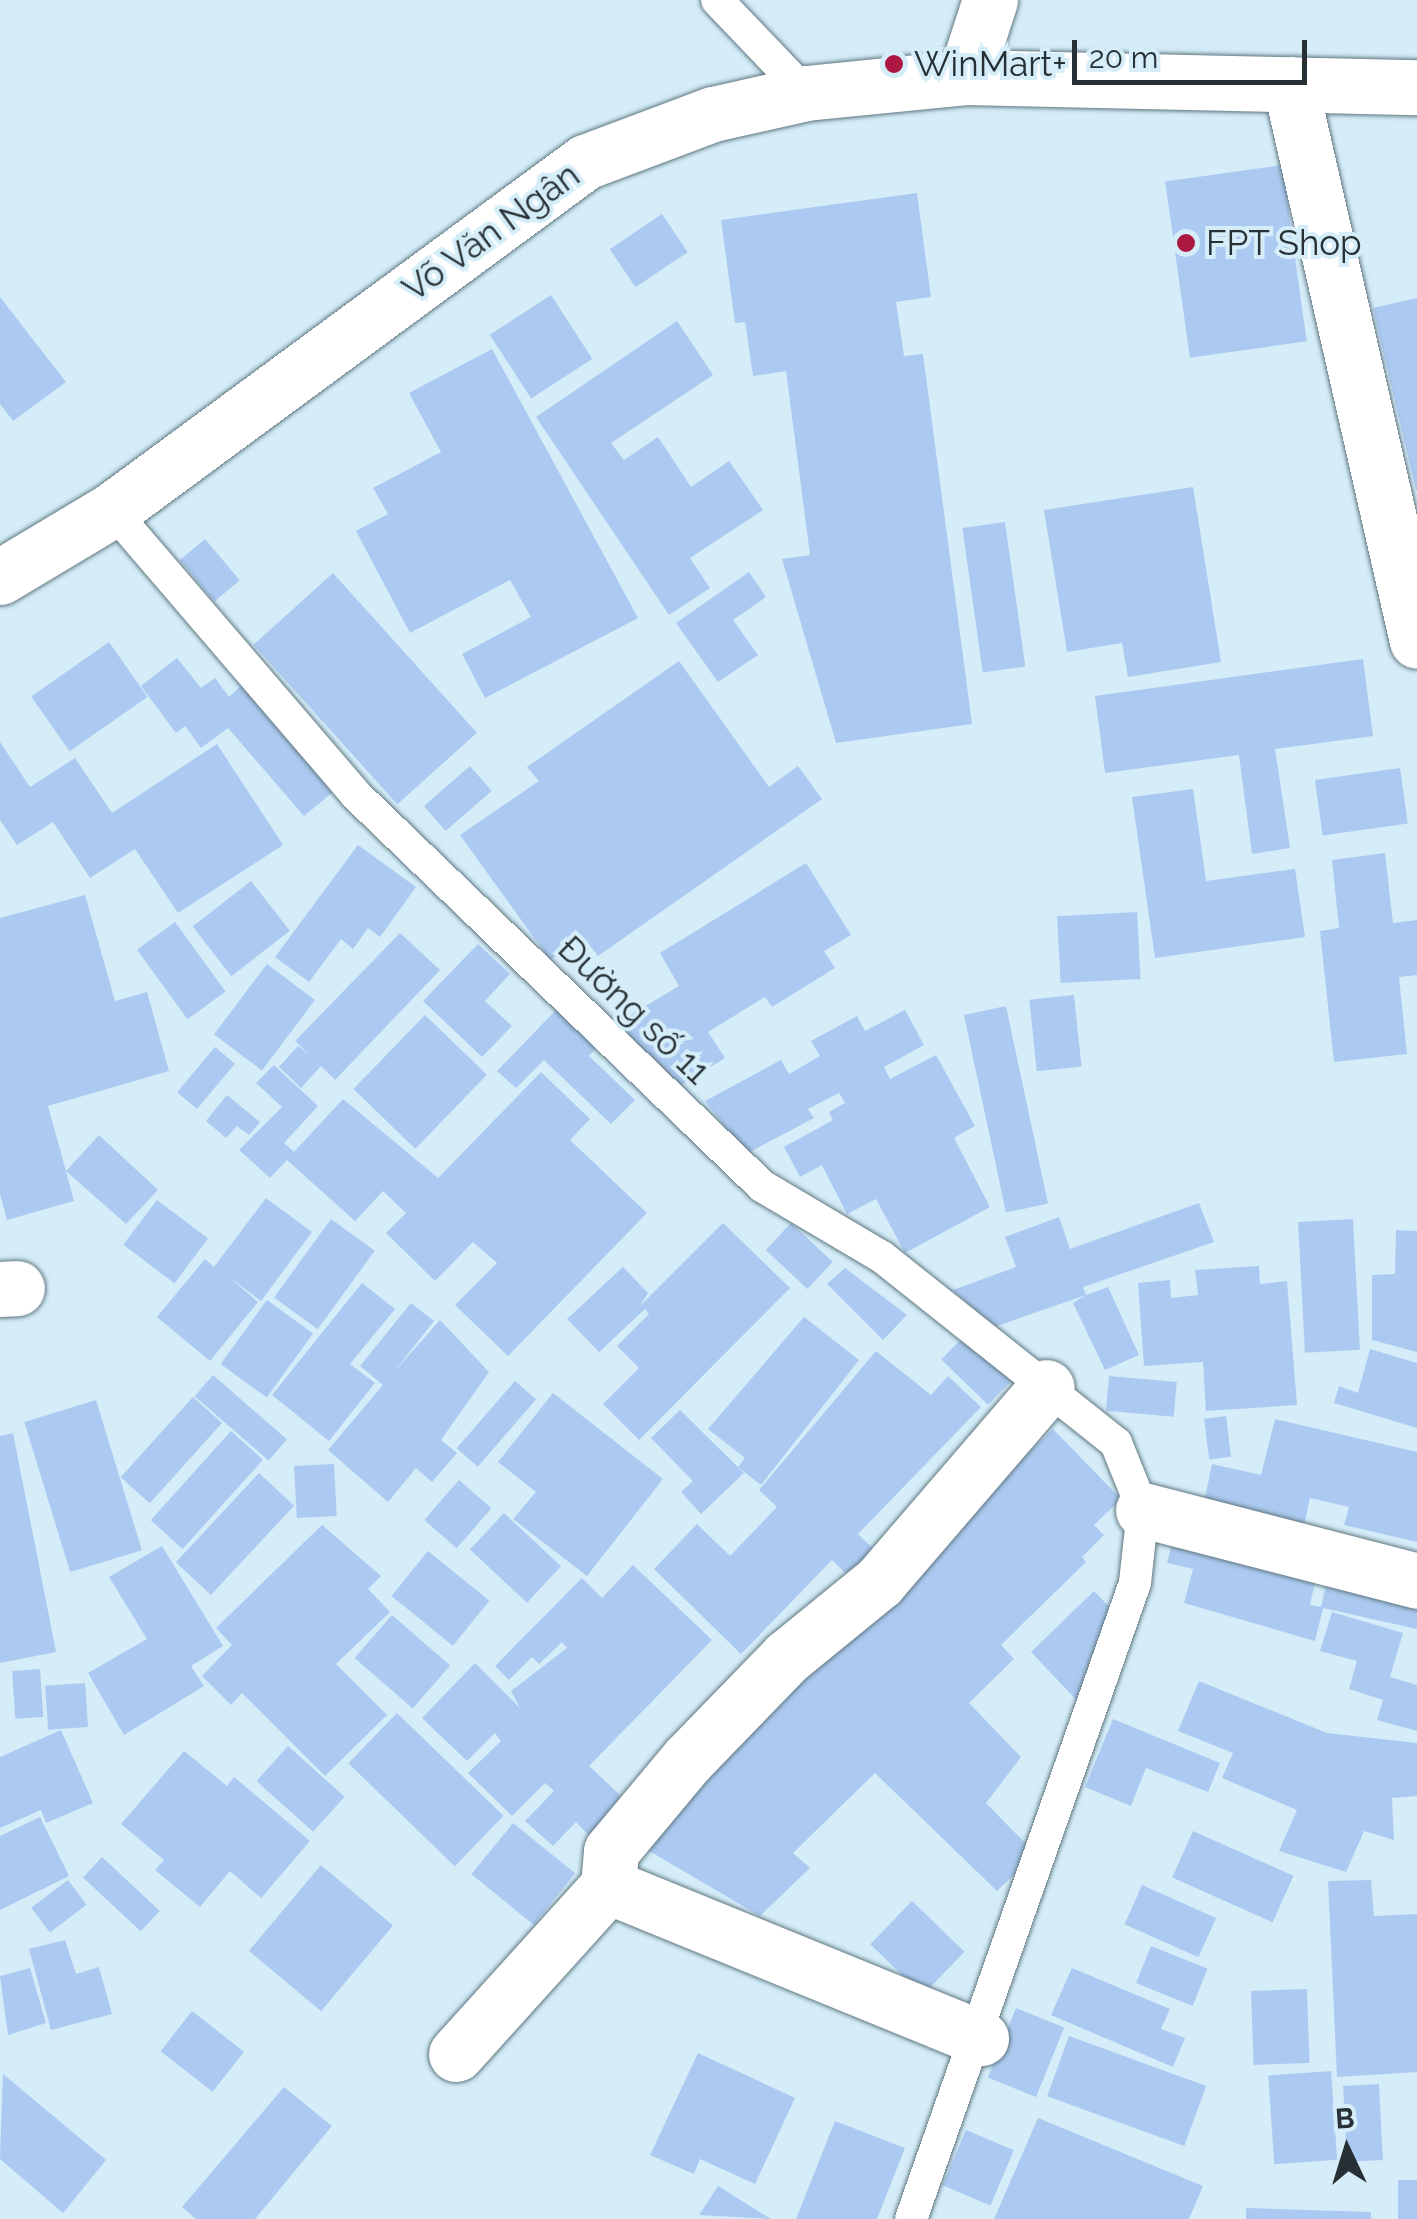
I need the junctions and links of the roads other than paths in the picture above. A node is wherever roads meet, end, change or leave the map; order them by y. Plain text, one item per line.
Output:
1 (717, 0) edge
2 (990, 0) edge
3 (965, 77) junction
4 (1290, 84) junction
5 (1417, 88) edge
6 (806, 93) junction
7 (112, 510) junction
8 (0, 577) edge
9 (1417, 641) edge
10 (1047, 1387) junction
11 (1142, 1510) junction
12 (1417, 1580) edge
13 (608, 1886) junction
14 (980, 2038) junction
15 (456, 2054) dead end
16 (912, 2219) edge

1 - 6 lane
2 - 3 street
3 - 4 street, Võ Văn Ngân
3 - 6 street, Võ Văn Ngân
4 - 5 street, Võ Văn Ngân
4 - 9 street
6 - 7 street, Võ Văn Ngân
7 - 8 street, Võ Văn Ngân
7 - 10 lane, Đường số 11
10 - 11 lane, Đường số 11
10 - 13 street
11 - 12 street
11 - 14 lane
13 - 14 street
13 - 15 street
14 - 16 lane

